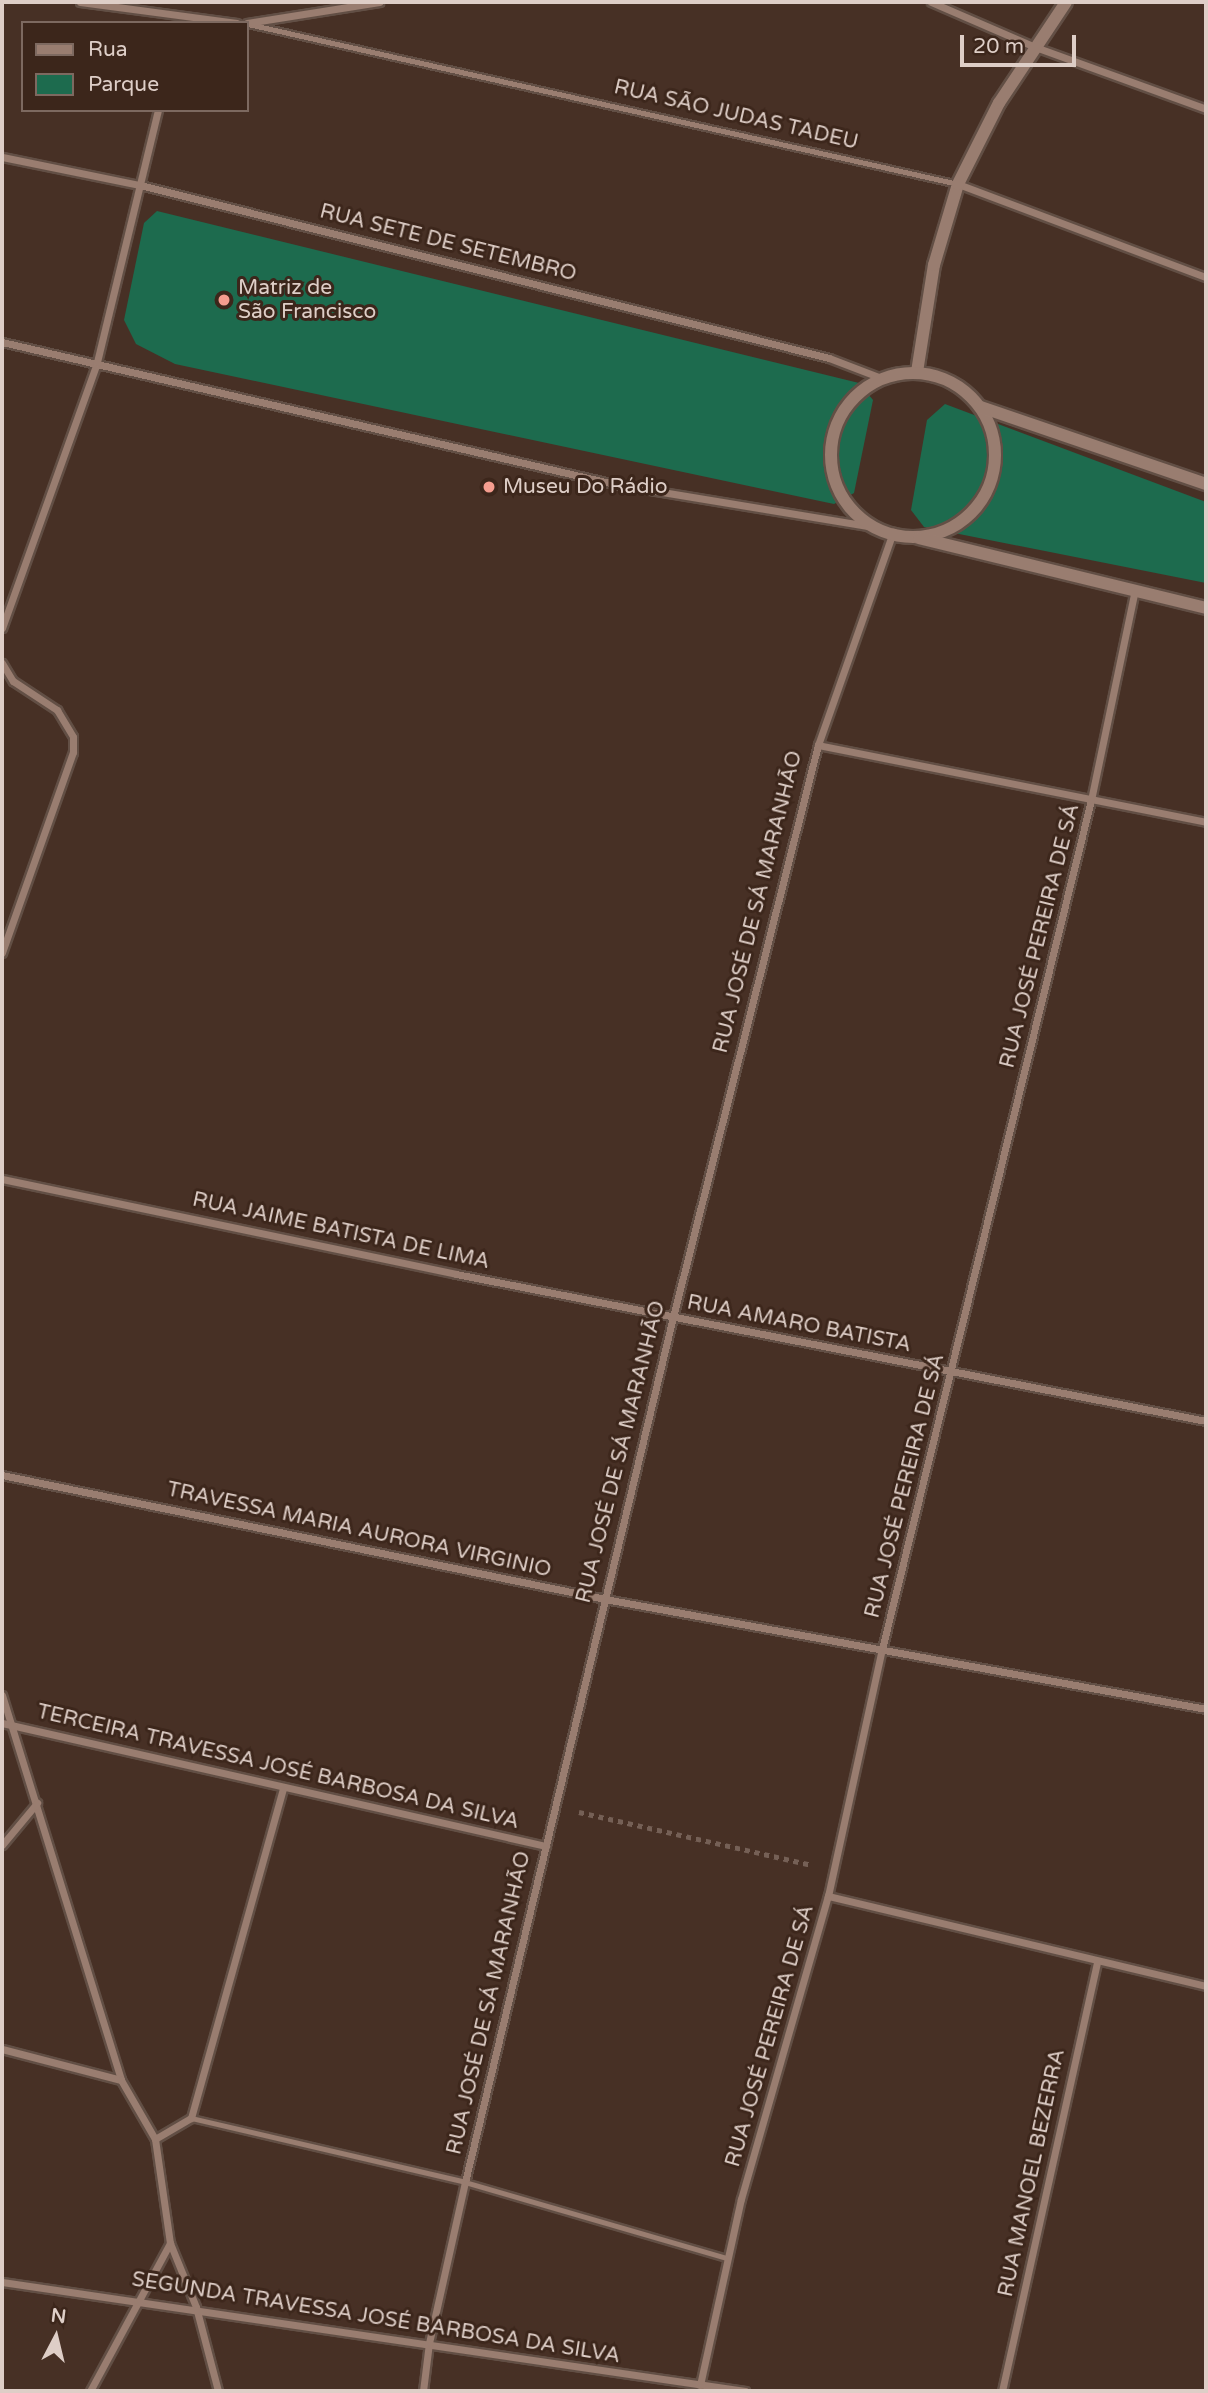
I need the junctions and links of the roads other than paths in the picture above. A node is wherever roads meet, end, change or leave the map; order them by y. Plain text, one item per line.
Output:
1 (80, 2) edge
2 (379, 2) edge
3 (931, 2) edge
4 (1066, 2) edge
5 (180, 19) edge
6 (208, 21) edge
7 (248, 24) edge
8 (248, 24) edge
9 (1035, 47) junction
10 (1206, 109) edge
11 (158, 112) edge
12 (2, 157) edge
13 (958, 184) junction
14 (140, 185) junction
15 (1206, 277) edge
16 (2, 342) edge
17 (97, 362) junction
18 (917, 372) junction
19 (881, 378) junction
20 (981, 407) junction
21 (1206, 484) edge
22 (873, 527) junction
23 (893, 532) junction
24 (919, 538) junction
25 (1134, 594) junction
26 (1206, 608) edge
27 (2, 628) edge
28 (2, 663) edge
29 (818, 745) junction
30 (1091, 800) junction
31 (1206, 822) edge
32 (2, 953) edge
33 (2, 1179) edge
34 (673, 1317) junction
35 (952, 1370) junction
36 (1206, 1421) edge
37 (2, 1475) edge
38 (606, 1599) junction
39 (882, 1649) junction
40 (2, 1695) edge
41 (1206, 1709) edge
42 (2, 1723) edge
43 (11, 1725) junction
44 (283, 1788) junction
45 (37, 1803) junction
46 (2, 1845) edge
47 (546, 1846) junction
48 (828, 1896) junction
49 (1097, 1961) junction
50 (1206, 1986) edge
51 (2, 2049) edge
52 (121, 2080) junction
53 (191, 2118) junction
54 (155, 2139) junction
55 (466, 2182) junction
56 (170, 2243) junction
57 (726, 2258) junction
58 (2, 2282) edge
59 (139, 2299) junction
60 (196, 2307) junction
61 (429, 2343) junction
62 (700, 2385) junction
63 (90, 2391) edge
64 (218, 2391) edge
65 (423, 2391) edge
66 (745, 2391) edge
67 (1002, 2391) edge

1 - 5 street
2 - 7 street
3 - 9 street
4 - 9 street
5 - 6 street
8 - 13 lane, RUA SÃO JUDAS TADEU
9 - 10 street
9 - 13 street
11 - 14 street
12 - 14 street, RUA SETE DE SETEMBRO
13 - 15 street, RUA SÃO JUDAS TADEU
13 - 18 street
14 - 17 street
14 - 19 street, RUA SETE DE SETEMBRO
16 - 17 street
17 - 22 street
17 - 27 street
18 - 19 street
18 - 20 street
19 - 22 street
20 - 21 street
20 - 24 street
22 - 23 street
23 - 24 street
23 - 29 street, RUA JOSÉ DE SÁ MARANHÃO
24 - 25 street
25 - 26 street
25 - 30 street, RUA JOSÉ PEREIRA DE SÁ
28 - 32 street
29 - 30 street
29 - 34 street, RUA JOSÉ DE SÁ MARANHÃO
30 - 31 street
30 - 35 street, RUA JOSÉ PEREIRA DE SÁ
33 - 34 street, RUA JAIME BATISTA DE LIMA
34 - 35 street, RUA AMARO BATISTA
34 - 38 street, RUA JOSÉ DE SÁ MARANHÃO
35 - 36 street, RUA AMARO BATISTA
35 - 39 street, RUA JOSÉ PEREIRA DE SÁ
37 - 38 street, TRAVESSA MARIA AURORA VIRGINIO
38 - 39 street, TRAVESSA MARIA AURORA VIRGINIO
38 - 47 street, RUA JOSÉ DE SÁ MARANHÃO
39 - 41 street, TRAVESSA MARIA AURORA VIRGINIO
39 - 48 street, RUA JOSÉ PEREIRA DE SÁ
40 - 43 street
42 - 43 street, TERCEIRA TRAVESSA JOSÉ BARBOSA DA SILVA
43 - 44 street, TERCEIRA TRAVESSA JOSÉ BARBOSA DA SILVA
43 - 45 street
44 - 47 street, TERCEIRA TRAVESSA JOSÉ BARBOSA DA SILVA
44 - 53 street
45 - 46 street
45 - 52 street
47 - 55 street, RUA JOSÉ DE SÁ MARANHÃO
48 - 49 street
48 - 57 street, RUA JOSÉ PEREIRA DE SÁ
49 - 50 street
49 - 67 street, RUA MANOEL BEZERRA
51 - 52 street
52 - 54 street
53 - 54 street
53 - 55 lane
54 - 56 street
55 - 57 lane
55 - 61 street, RUA JOSÉ DE SÁ MARANHÃO
56 - 59 street
56 - 60 street
57 - 62 street, RUA JOSÉ PEREIRA DE SÁ
58 - 59 street, SEGUNDA TRAVESSA JOSÉ BARBOSA DA SILVA
59 - 60 street, SEGUNDA TRAVESSA JOSÉ BARBOSA DA SILVA
59 - 63 street
60 - 61 street, SEGUNDA TRAVESSA JOSÉ BARBOSA DA SILVA
60 - 64 street
61 - 62 street, SEGUNDA TRAVESSA JOSÉ BARBOSA DA SILVA
61 - 65 street, RUA JOSÉ DE SÁ MARANHÃO
62 - 66 street, SEGUNDA TRAVESSA JOSÉ BARBOSA DA SILVA

